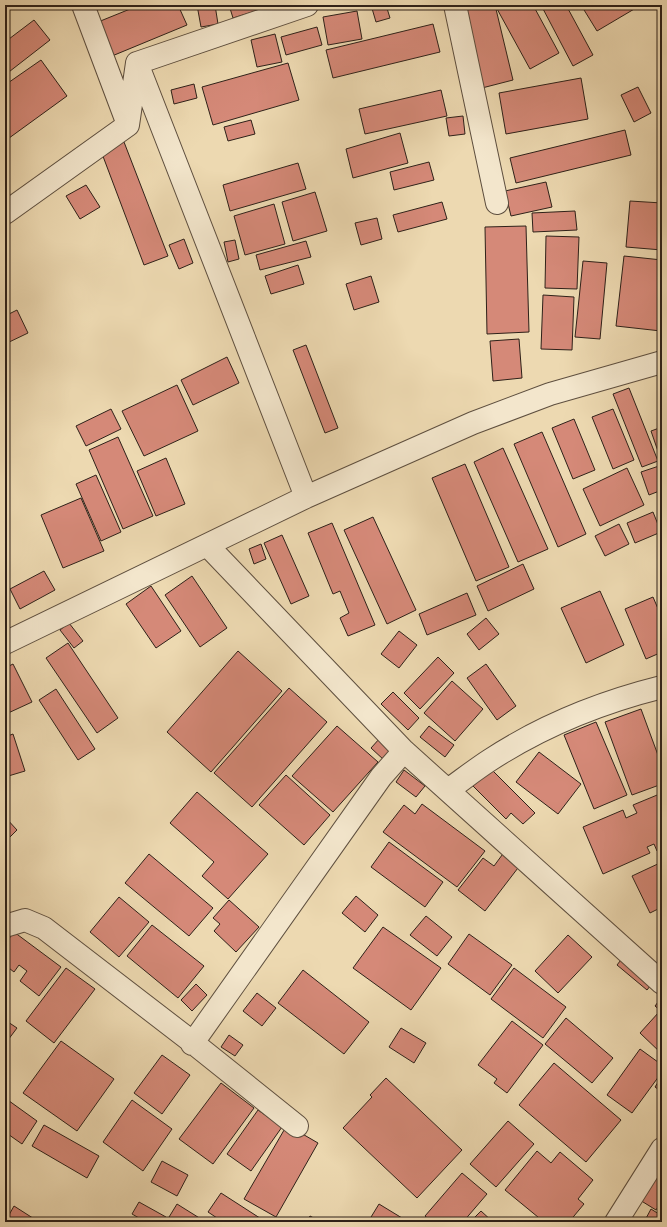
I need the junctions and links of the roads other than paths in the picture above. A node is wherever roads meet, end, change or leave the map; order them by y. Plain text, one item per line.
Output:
1 (83, 5) edge
2 (307, 5) edge
3 (455, 5) edge
4 (136, 62) junction
5 (128, 125) junction
6 (497, 203) dead end
7 (5, 213) edge
8 (662, 362) edge
9 (306, 497) junction
10 (208, 546) junction
11 (5, 643) edge
12 (662, 687) edge
13 (404, 751) junction
14 (448, 790) junction
15 (5, 926) edge
16 (662, 983) edge
17 (192, 1044) junction
18 (297, 1126) dead end
19 (662, 1149) edge
20 (616, 1222) edge

1 - 5 street
2 - 4 street
3 - 6 street
4 - 5 street
4 - 9 street
5 - 7 street
8 - 9 street
9 - 10 street
10 - 11 street
10 - 13 street
12 - 14 street
13 - 14 street
13 - 17 street
14 - 16 street
15 - 17 street
17 - 18 street
19 - 20 street

